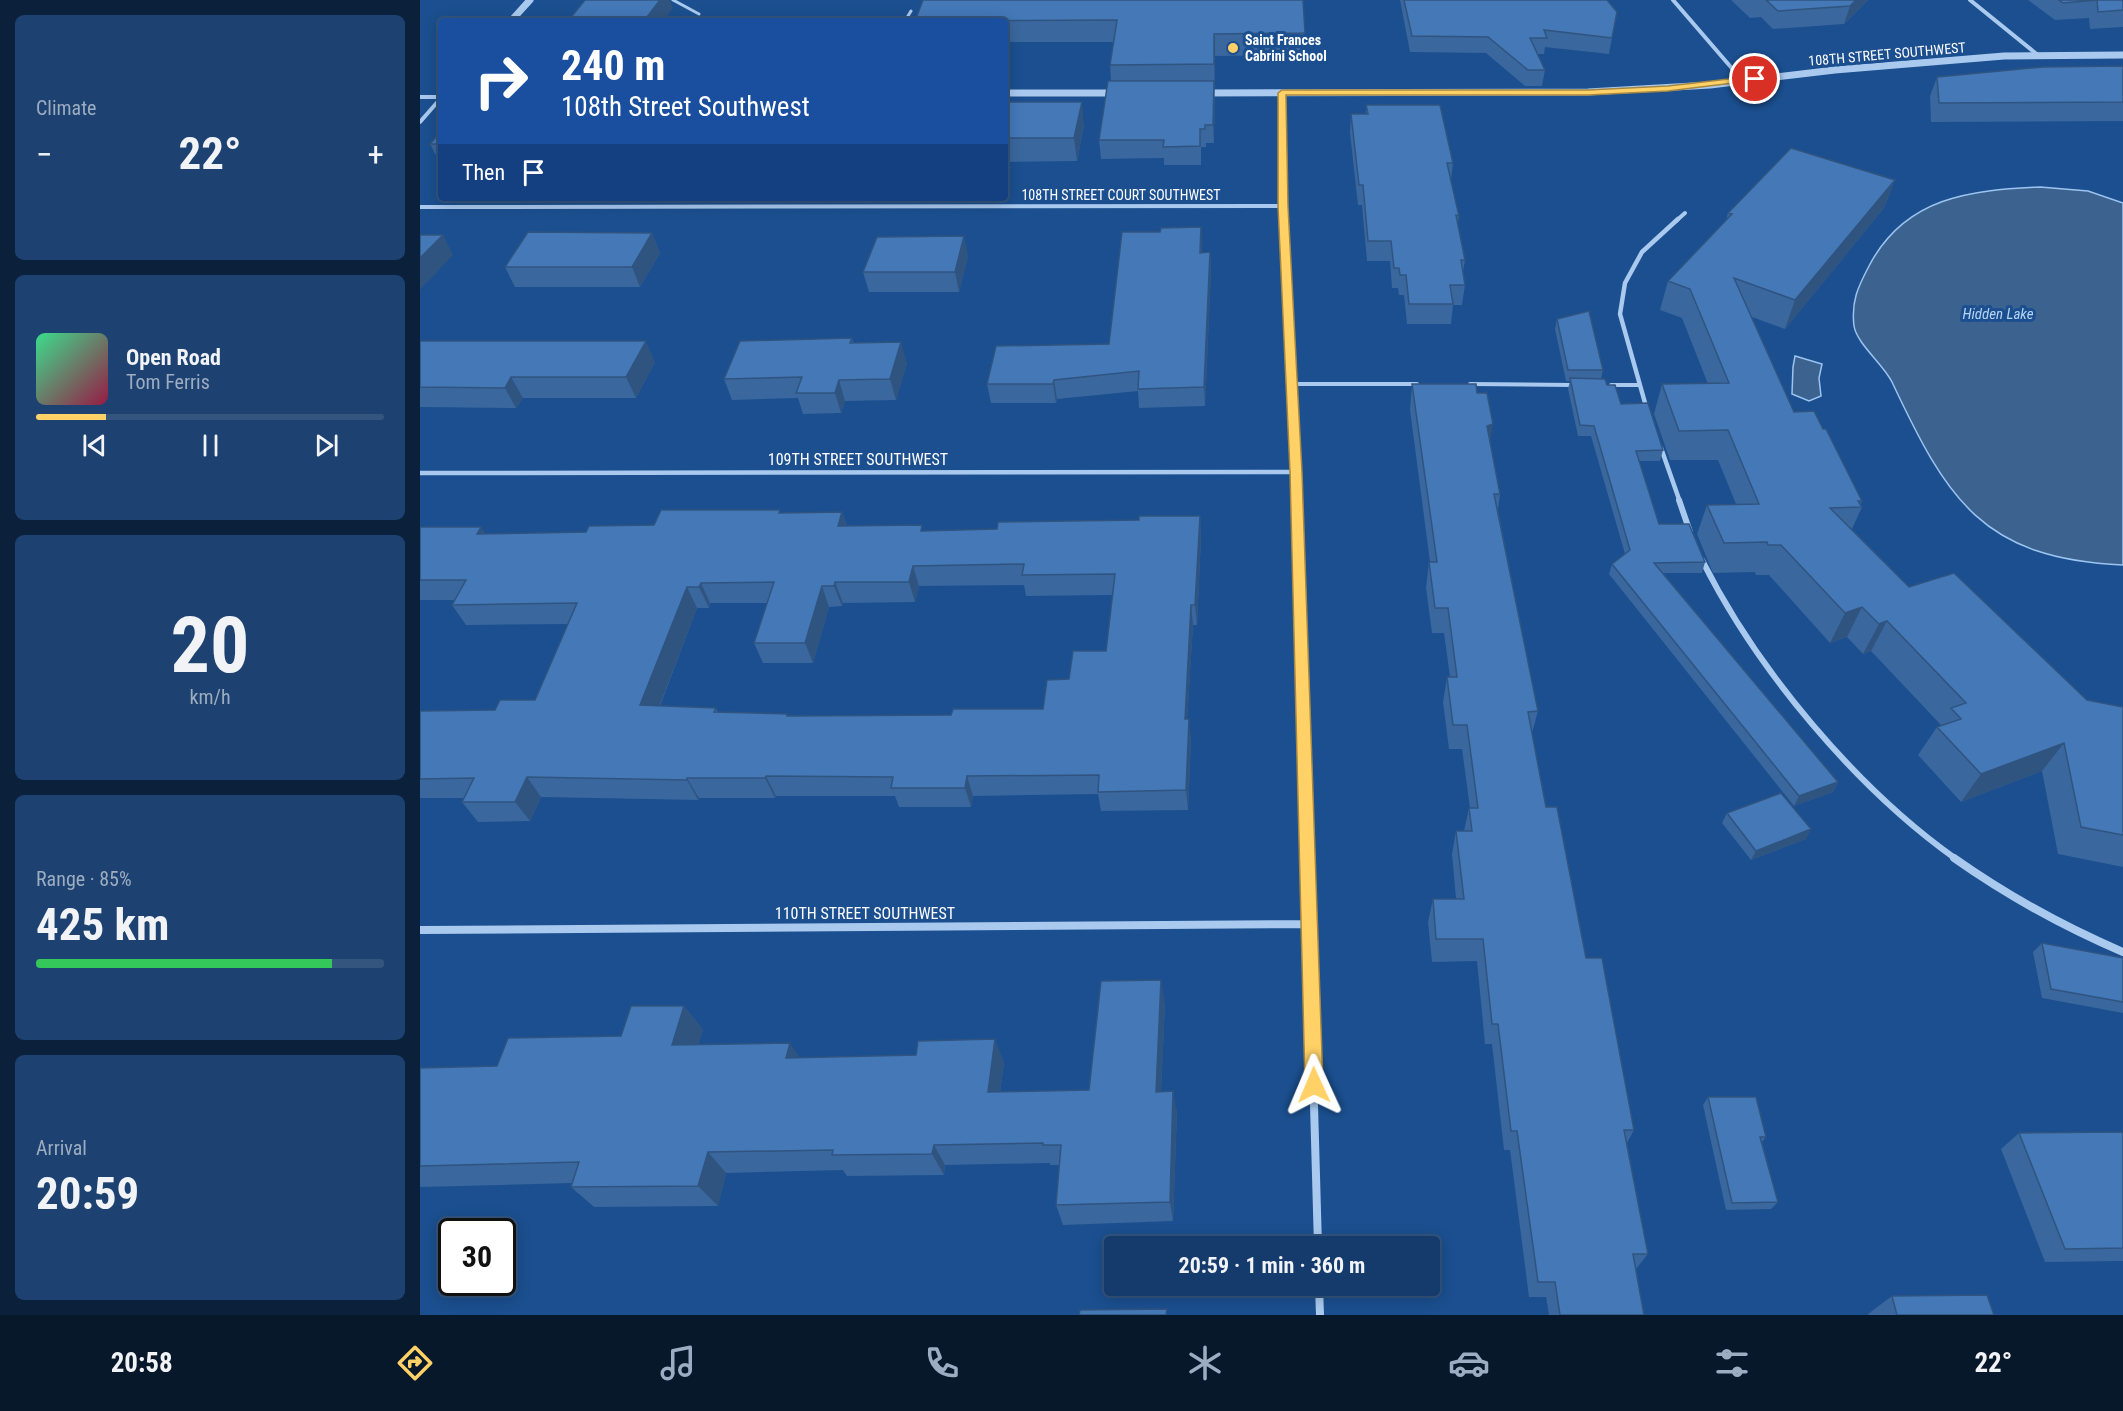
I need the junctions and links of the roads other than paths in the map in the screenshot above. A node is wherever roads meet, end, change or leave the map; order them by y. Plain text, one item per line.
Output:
1 (530, 0) edge
2 (673, 0) edge
3 (1673, 0) edge
4 (1970, 0) edge
5 (910, 11) dead end
6 (699, 14) dead end
7 (514, 18) edge
8 (906, 18) edge
9 (2123, 55) edge
10 (2039, 56) junction
11 (1742, 80) junction
12 (1008, 93) edge
13 (1132, 93) edge
14 (1190, 93) edge
15 (1282, 93) junction
16 (420, 97) edge
17 (438, 98) edge
18 (438, 101) edge
19 (420, 122) edge
20 (1283, 206) junction
21 (420, 207) edge
22 (1685, 213) dead end
23 (1292, 384) junction
24 (1423, 384) edge
25 (1459, 384) edge
26 (1579, 385) edge
27 (1603, 385) edge
28 (1639, 385) junction
29 (1651, 419) edge
30 (1658, 441) edge
31 (1296, 472) junction
32 (420, 473) edge
33 (1693, 542) edge
34 (1697, 551) edge
35 (1310, 924) junction
36 (420, 930) edge
37 (2123, 951) edge
38 (1318, 1236) edge
39 (1319, 1296) edge
40 (1320, 1315) edge

1 - 7 street
2 - 6 lane
3 - 11 street
4 - 10 street
5 - 8 lane
9 - 10 street, 108TH STREET SOUTHWEST
10 - 11 street, 108TH STREET SOUTHWEST
11 - 15 street, 108TH STREET SOUTHWEST
12 - 13 street
14 - 15 street, 108TH STREET SOUTHWEST
15 - 20 street
16 - 17 street
18 - 19 street
20 - 21 street, 108TH STREET COURT SOUTHWEST
20 - 23 street
22 - 28 street
23 - 24 lane
23 - 31 street
25 - 26 lane
27 - 28 lane
28 - 29 street
30 - 33 street
31 - 32 street, 109TH STREET SOUTHWEST
31 - 35 street
34 - 37 street
35 - 36 street, 110TH STREET SOUTHWEST
35 - 38 street
39 - 40 street

